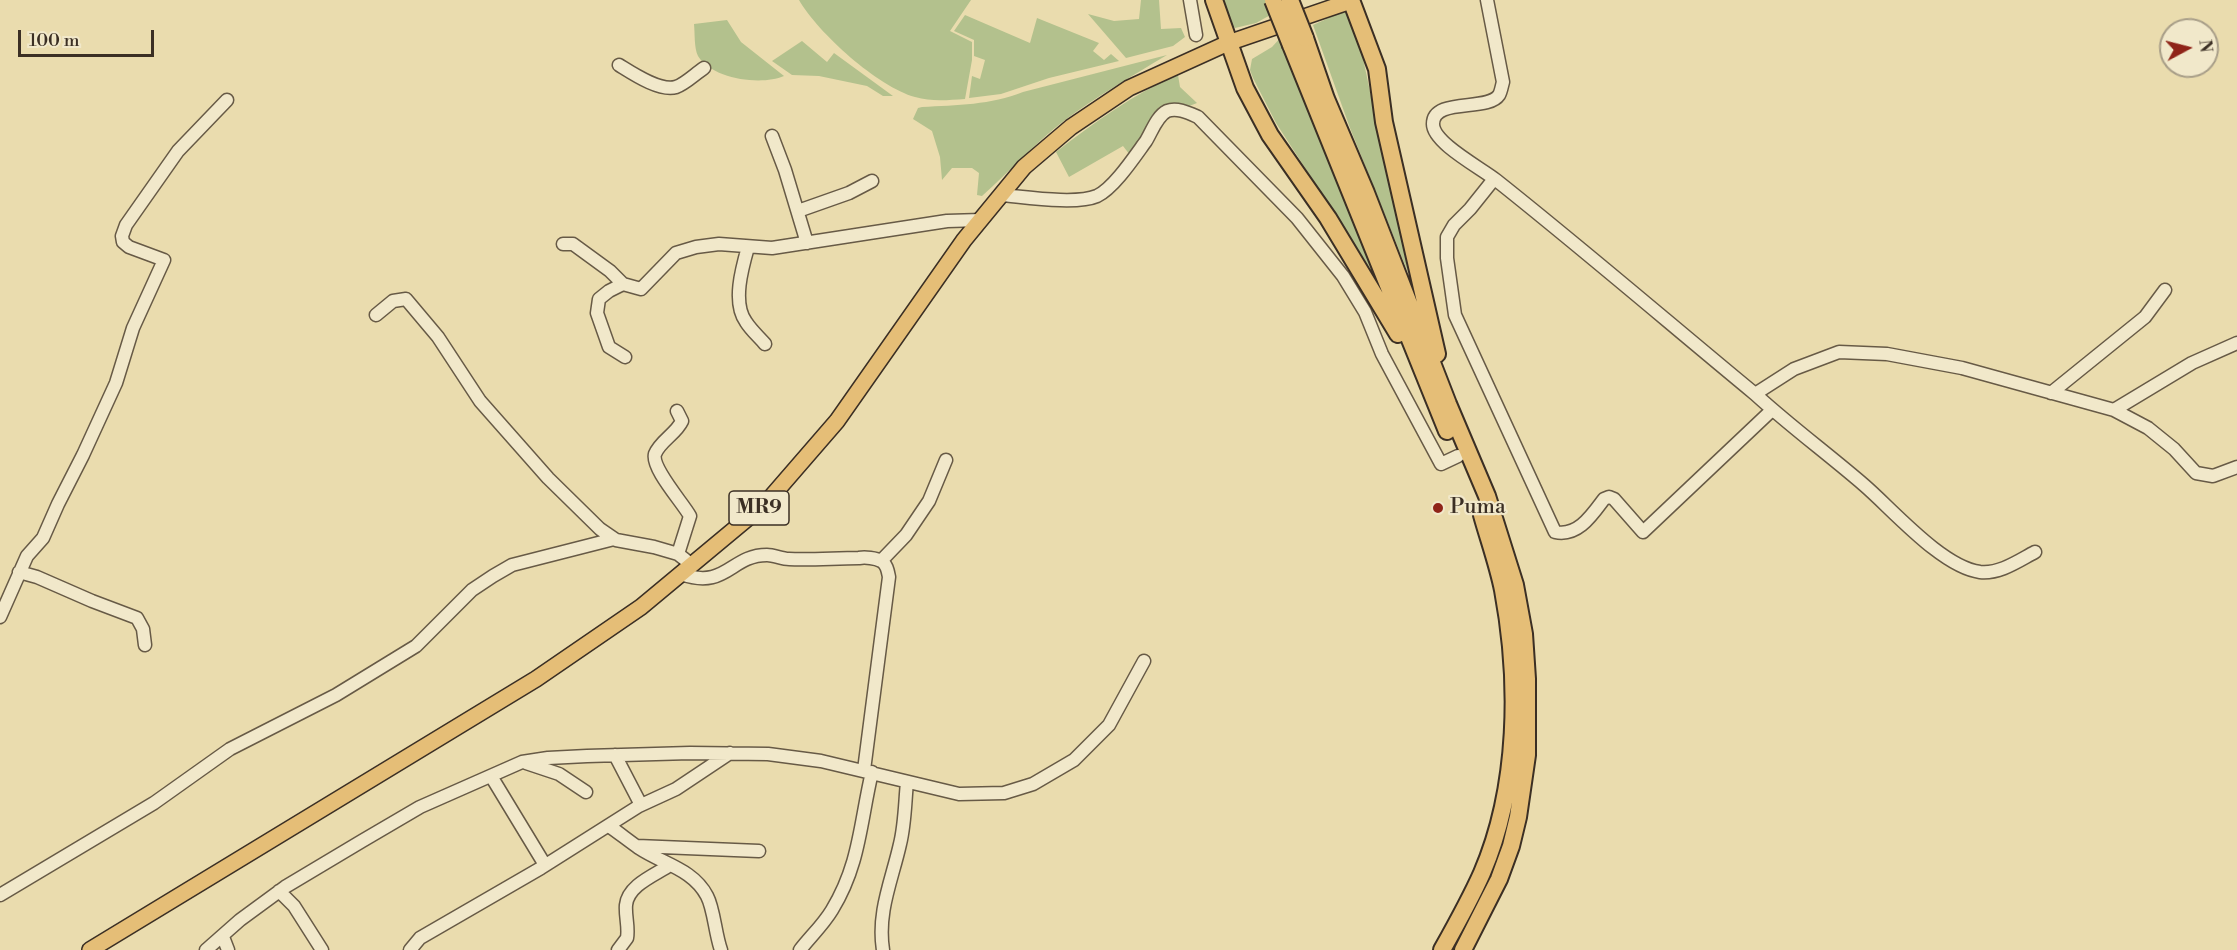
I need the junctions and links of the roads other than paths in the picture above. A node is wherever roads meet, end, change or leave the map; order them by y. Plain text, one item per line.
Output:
1 (1190, 0) edge
2 (1214, 0) edge
3 (1273, 0) edge
4 (1290, 0) edge
5 (1352, 0) edge
6 (1487, 0) edge
7 (1196, 35) dead end
8 (1298, 42) junction
9 (1228, 43) junction
10 (619, 65) dead end
11 (704, 68) dead end
12 (227, 100) dead end
13 (772, 136) dead end
14 (1494, 179) junction
15 (872, 181) dead end
16 (1001, 195) junction
17 (798, 211) junction
18 (981, 220) junction
19 (807, 243) junction
20 (563, 244) dead end
21 (748, 247) junction
22 (622, 284) junction
23 (2165, 290) dead end
24 (376, 315) dead end
25 (2237, 343) edge
26 (765, 344) dead end
27 (625, 357) dead end
28 (2051, 393) junction
29 (1755, 394) junction
30 (1442, 406) junction
31 (1772, 410) junction
32 (2114, 410) junction
33 (677, 411) dead end
34 (1418, 419) junction
35 (1458, 456) junction
36 (946, 460) dead end
37 (2237, 467) edge
38 (614, 539) junction
39 (2035, 552) dead end
40 (678, 554) junction
41 (881, 561) junction
42 (686, 569) junction
43 (19, 572) junction
44 (0, 617) edge
45 (145, 645) dead end
46 (1144, 662) dead end
47 (730, 753) junction
48 (615, 755) junction
49 (522, 762) junction
50 (868, 771) junction
51 (491, 776) junction
52 (907, 782) junction
53 (586, 792) dead end
54 (641, 805) junction
55 (609, 826) junction
56 (636, 846) junction
57 (759, 851) dead end
58 (670, 865) junction
59 (544, 866) junction
60 (279, 891) junction
61 (0, 895) edge
62 (223, 937) junction
63 (90, 950) edge
64 (206, 950) edge
65 (228, 950) edge
66 (322, 950) edge
67 (410, 950) edge
68 (618, 950) edge
69 (721, 950) edge
70 (800, 950) edge
71 (883, 950) edge
72 (1442, 950) edge
73 (1463, 950) edge

1 - 7 street
2 - 9 highway
3 - 8 highway, bridge
4 - 8 highway, bridge
5 - 9 main road, MR9
5 - 30 highway
6 - 14 street
8 - 30 highway
9 - 16 main road, MR9
9 - 30 highway
10 - 11 street
12 - 43 street
13 - 17 street
14 - 29 street
14 - 31 street
15 - 17 street
16 - 18 main road, MR9
16 - 34 street
17 - 19 street
18 - 19 street
18 - 42 main road, MR9
19 - 21 street
20 - 22 street
21 - 22 street
21 - 26 street
22 - 27 street
23 - 28 street
24 - 38 street
25 - 32 street
28 - 29 street
28 - 32 street
29 - 31 street
30 - 34 street
30 - 35 highway
30 - 73 highway
31 - 39 street
32 - 37 street
33 - 40 street
34 - 35 street
35 - 72 highway
36 - 41 street
38 - 40 street
38 - 61 street
40 - 42 street
41 - 42 street
41 - 50 street
42 - 63 main road, MR9
43 - 44 street
43 - 45 street
46 - 52 street
47 - 48 street
47 - 50 street
47 - 54 street
48 - 49 street
48 - 54 street
49 - 51 street
49 - 53 street
50 - 52 street
50 - 70 street
51 - 59 street
51 - 60 street
52 - 71 street
54 - 55 street
55 - 56 street
55 - 59 street
56 - 57 street
56 - 58 street
58 - 68 street
58 - 69 street
59 - 67 street
60 - 62 street
60 - 66 street
62 - 64 street
62 - 65 street

